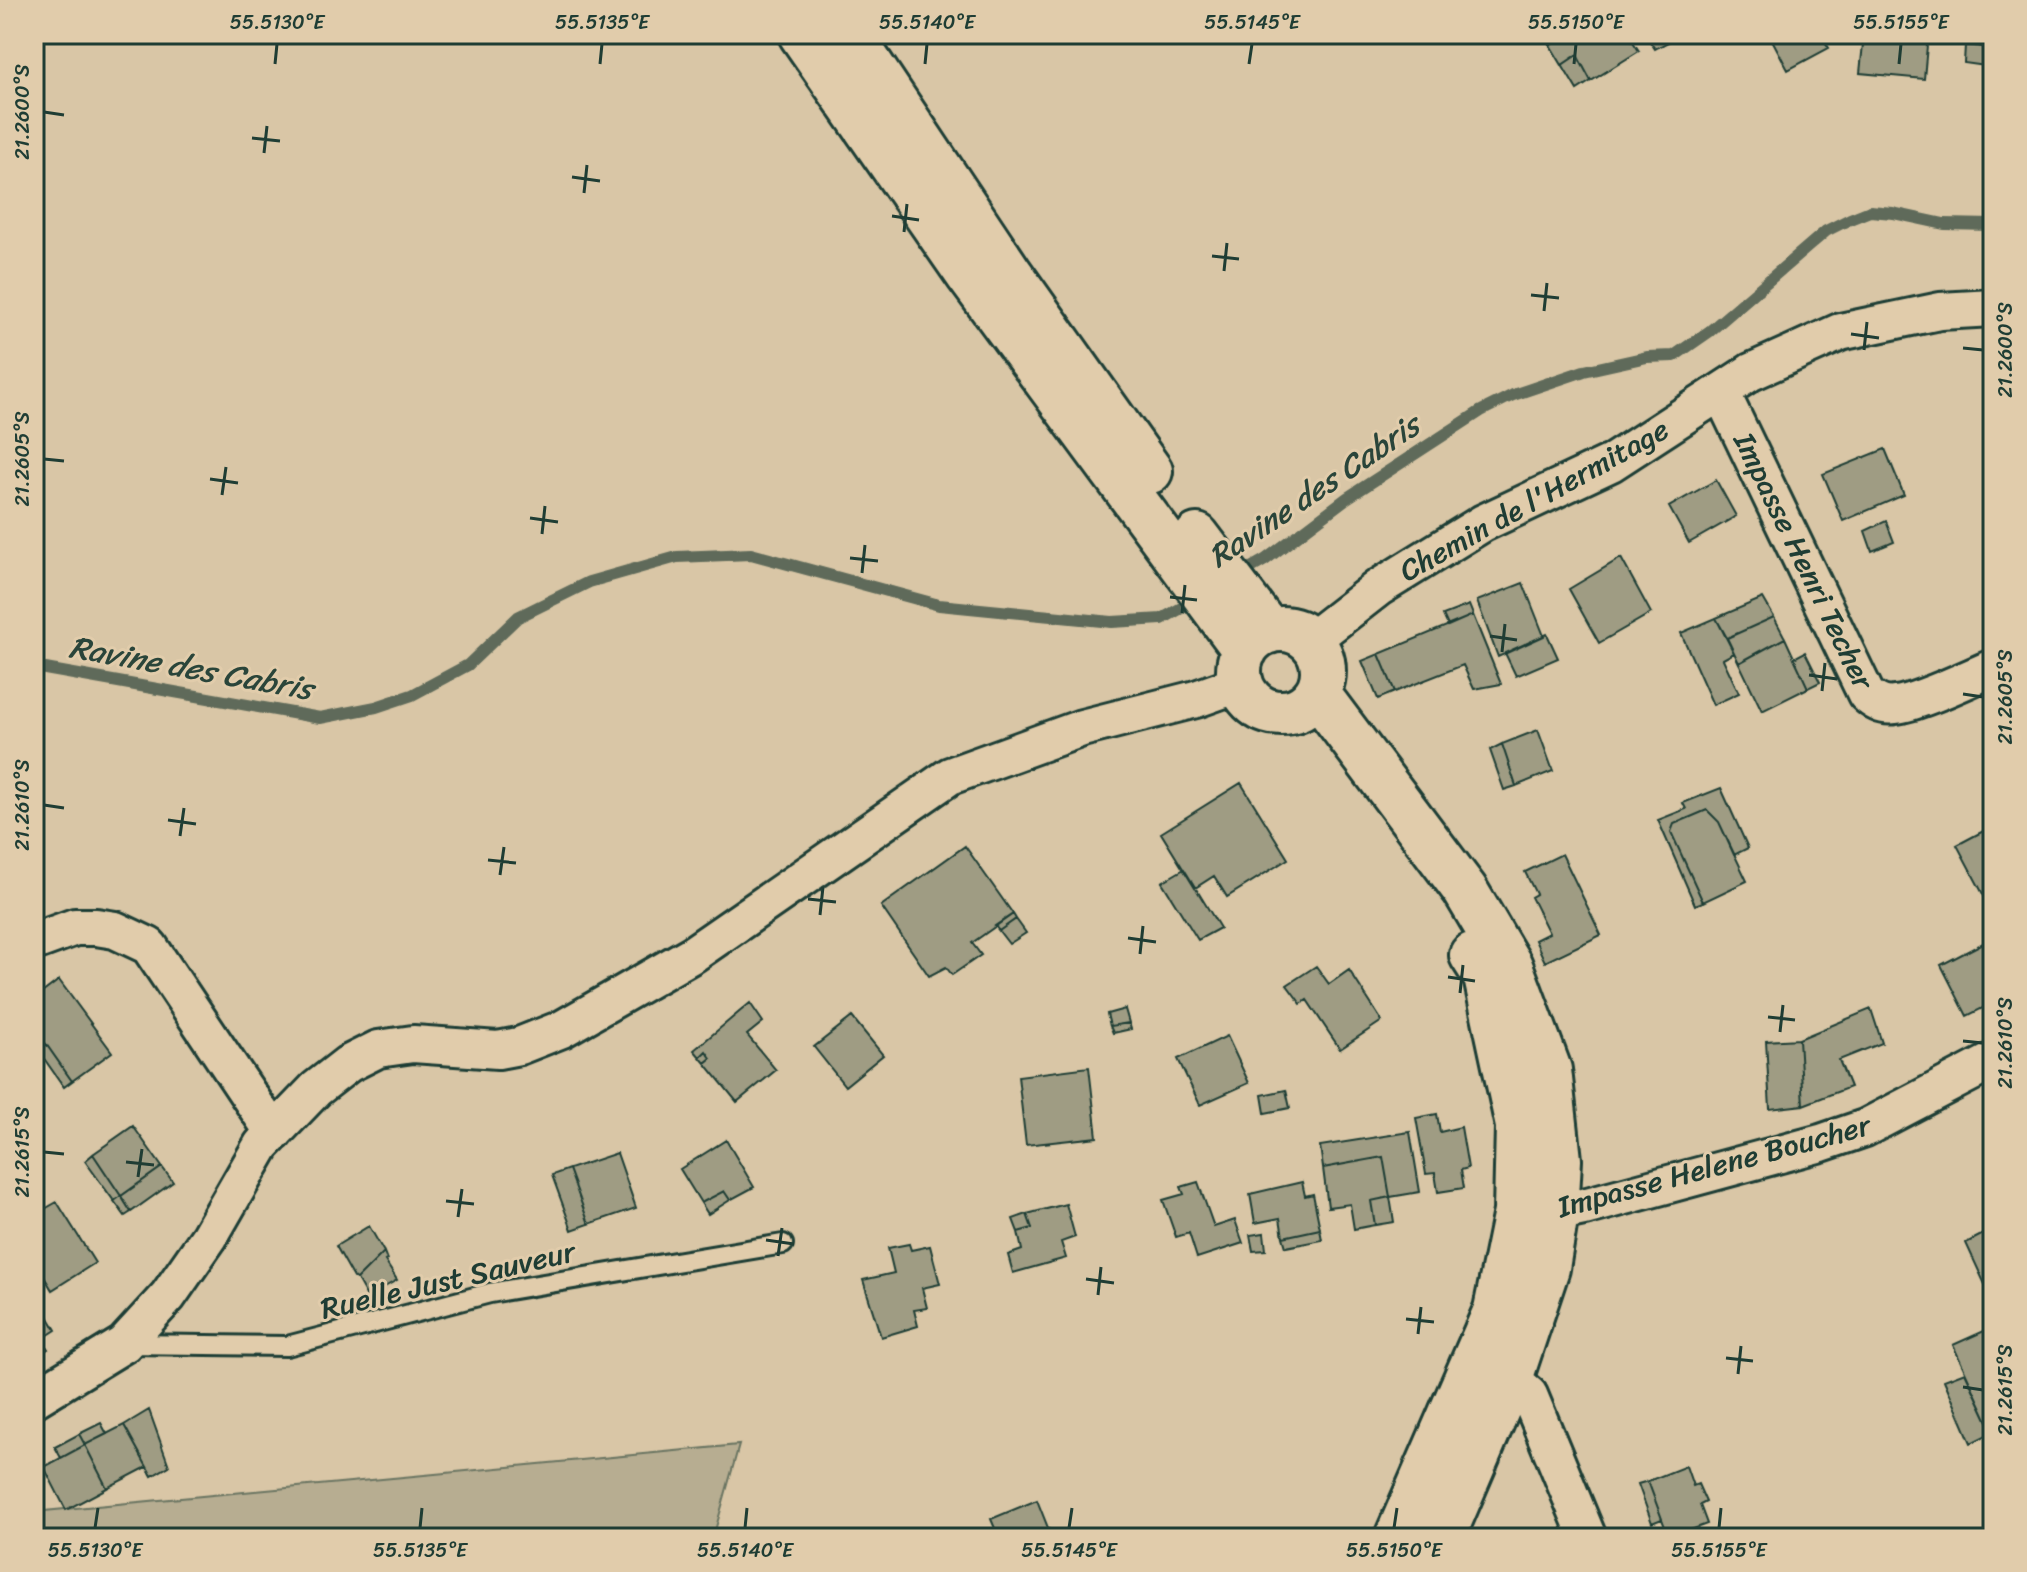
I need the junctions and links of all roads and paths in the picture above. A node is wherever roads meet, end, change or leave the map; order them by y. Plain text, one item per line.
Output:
1 (850, 34) edge
2 (802, 36) edge
3 (1993, 308) edge
4 (1721, 392) junction
5 (1163, 514) junction
6 (1247, 641) junction
7 (1310, 641) junction
8 (1993, 668) edge
9 (1306, 702) junction
10 (34, 942) edge
11 (1993, 1061) edge
12 (274, 1133) junction
13 (1536, 1212) junction
14 (783, 1244) dead end
15 (124, 1344) junction
16 (1492, 1372) junction
17 (34, 1399) edge
18 (1397, 1538) edge
19 (1442, 1538) edge
20 (1588, 1538) edge

1 - 5 main road
2 - 5 main road
3 - 4 street, Chemin de l'Hermitage
4 - 7 street, Chemin de l'Hermitage
4 - 8 street, Impasse Henri Techer
5 - 6 main road
6 - 7 main road
6 - 9 main road
6 - 12 street
7 - 9 main road
9 - 13 main road
10 - 12 street
11 - 13 street, Impasse Helene Boucher
12 - 15 street
13 - 16 main road
14 - 15 lane, Ruelle Just Sauveur
15 - 17 street
16 - 18 main road
16 - 19 main road
16 - 20 street

